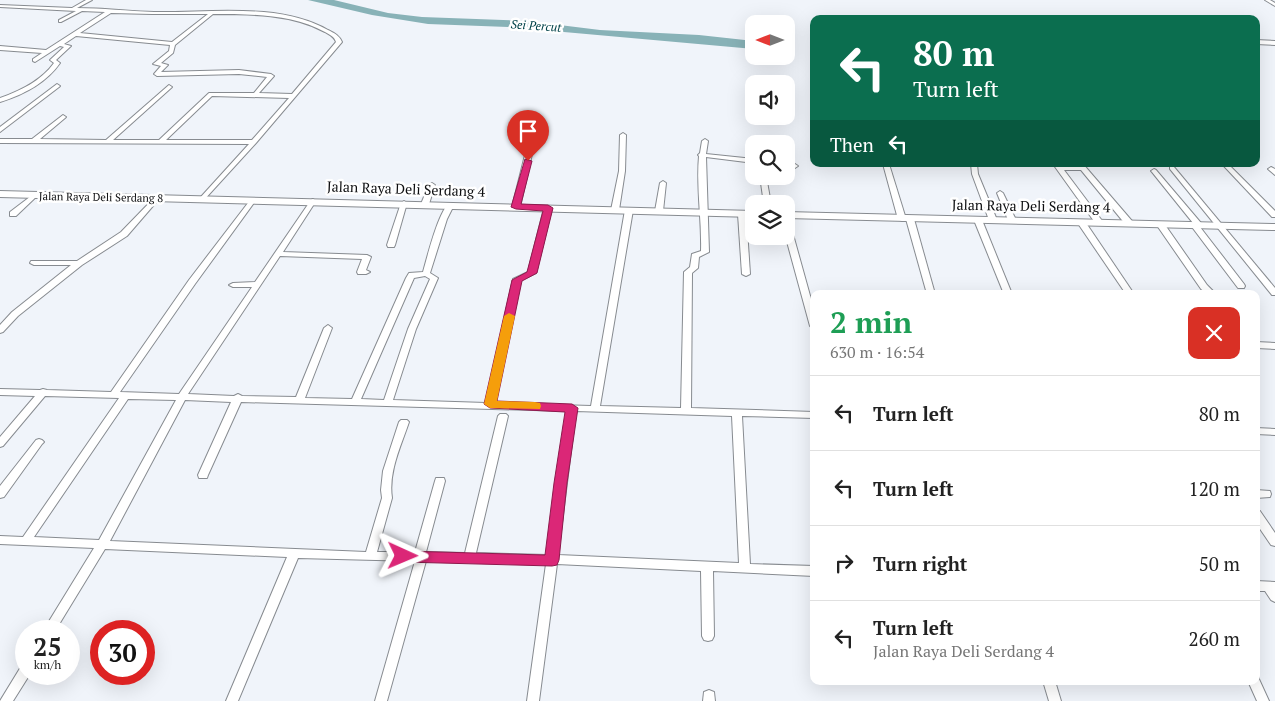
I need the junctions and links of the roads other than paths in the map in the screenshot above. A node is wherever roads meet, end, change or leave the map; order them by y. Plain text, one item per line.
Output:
1 (8, 0) edge
2 (34, 0) edge
3 (90, 0) edge
4 (1266, 0) edge
5 (1275, 5) edge
6 (0, 6) edge
7 (22, 7) junction
8 (74, 8) junction
9 (84, 9) junction
10 (110, 11) junction
11 (211, 14) junction
12 (61, 21) dead end
13 (75, 34) junction
14 (1260, 42) edge
15 (1275, 43) edge
16 (59, 44) junction
17 (173, 44) junction
18 (0, 48) edge
19 (48, 52) junction
20 (35, 60) dead end
21 (57, 86) dead end
22 (169, 87) dead end
23 (256, 94) junction
24 (293, 96) junction
25 (0, 100) edge
26 (63, 117) dead end
27 (537, 119) dead end
28 (0, 130) edge
29 (623, 135) dead end
30 (0, 141) edge
31 (34, 141) junction
32 (108, 141) junction
33 (161, 141) junction
34 (705, 141) dead end
35 (254, 142) junction
36 (701, 155) junction
37 (745, 160) edge
38 (887, 167) edge
39 (974, 167) edge
40 (1059, 167) edge
41 (1083, 167) edge
42 (1228, 167) edge
43 (1172, 168) dead end
44 (1154, 171) dead end
45 (663, 183) dead end
46 (432, 185) dead end
47 (1000, 193) dead end
48 (0, 194) edge
49 (34, 195) junction
50 (157, 198) junction
51 (204, 200) junction
52 (253, 200) junction
53 (313, 201) junction
54 (404, 203) junction
55 (425, 204) junction
56 (450, 205) junction
57 (516, 207) junction
58 (548, 208) junction
59 (615, 210) junction
60 (629, 210) junction
61 (659, 211) junction
62 (13, 214) dead end
63 (705, 214) junction
64 (745, 214) edge
65 (795, 215) edge
66 (1275, 215) edge
67 (906, 219) junction
68 (978, 220) junction
69 (993, 220) junction
70 (1012, 220) junction
71 (1081, 222) junction
72 (1099, 222) junction
73 (1129, 223) junction
74 (1160, 224) junction
75 (1196, 225) junction
76 (1220, 226) junction
77 (1274, 228) edge
78 (391, 245) dead end
79 (747, 245) edge
80 (792, 245) edge
81 (277, 254) junction
82 (34, 263) dead end
83 (79, 263) junction
84 (366, 272) dead end
85 (426, 274) junction
86 (746, 274) dead end
87 (256, 284) junction
88 (233, 285) dead end
89 (1241, 286) dead end
90 (929, 290) edge
91 (1006, 290) edge
92 (1127, 290) edge
93 (1207, 290) edge
94 (1275, 293) edge
95 (810, 311) edge
96 (328, 328) dead end
97 (0, 330) edge
98 (1260, 345) edge
99 (1275, 346) edge
100 (0, 392) edge
101 (43, 392) junction
102 (183, 395) junction
103 (113, 396) junction
104 (125, 396) junction
105 (238, 397) junction
106 (300, 399) junction
107 (356, 401) junction
108 (388, 402) junction
109 (490, 404) junction
110 (572, 408) junction
111 (595, 408) junction
112 (686, 410) junction
113 (737, 414) junction
114 (810, 415) edge
115 (503, 416) dead end
116 (404, 422) dead end
117 (1260, 431) edge
118 (1275, 432) edge
119 (39, 442) dead end
120 (0, 444) edge
121 (203, 475) dead end
122 (440, 481) dead end
123 (0, 494) edge
124 (1260, 520) edge
125 (0, 540) edge
126 (26, 541) junction
127 (1275, 542) edge
128 (102, 545) junction
129 (294, 552) junction
130 (370, 556) junction
131 (420, 557) junction
132 (470, 558) junction
133 (552, 560) junction
134 (707, 567) junction
135 (745, 568) junction
136 (810, 571) edge
137 (1260, 587) edge
138 (1273, 590) edge
139 (56, 620) edge
140 (708, 636) dead end
141 (16, 685) edge
142 (1049, 685) edge
143 (1256, 685) edge
144 (6, 701) edge
145 (232, 701) edge
146 (381, 701) edge
147 (533, 701) edge
148 (1055, 701) edge
149 (1263, 701) edge

1 - 6 street
2 - 7 street
3 - 8 street
4 - 5 street
6 - 7 street
7 - 8 street
8 - 9 street
9 - 10 street
9 - 12 street
10 - 11 street
10 - 13 street
11 - 17 street
11 - 24 street
13 - 16 street
13 - 17 street
14 - 15 street
16 - 19 street
16 - 25 street
17 - 23 street
18 - 19 street
19 - 20 street
21 - 28 street
22 - 32 street
23 - 24 street
23 - 33 street
24 - 35 street
26 - 31 street
27 - 57 street
29 - 59 street
30 - 31 street
31 - 32 street
32 - 33 street
33 - 35 street
34 - 36 street
35 - 51 street
36 - 37 street
36 - 63 street
38 - 67 street
39 - 69 street
40 - 72 street
41 - 73 street
42 - 66 street
43 - 76 street
44 - 75 street
45 - 61 street
46 - 55 street
47 - 70 street
48 - 49 street, Jalan Raya Deli Serdang 8
49 - 50 street, Jalan Raya Deli Serdang 8
49 - 62 street
50 - 51 street, Jalan Raya Deli Serdang 8
50 - 83 street
51 - 52 street, Jalan Raya Deli Serdang 4
52 - 53 street, Jalan Raya Deli Serdang 4
52 - 103 street
53 - 54 street, Jalan Raya Deli Serdang 4
53 - 81 street
54 - 55 street, Jalan Raya Deli Serdang 4
54 - 78 street
55 - 56 street, Jalan Raya Deli Serdang 4
56 - 57 street, Jalan Raya Deli Serdang 4
56 - 85 street
57 - 58 street, Jalan Raya Deli Serdang 4
58 - 59 street, Jalan Raya Deli Serdang 4
58 - 109 street
59 - 60 street, Jalan Raya Deli Serdang 4
60 - 61 street, Jalan Raya Deli Serdang 4
60 - 111 street
61 - 63 street, Jalan Raya Deli Serdang 4
63 - 64 street, Jalan Raya Deli Serdang 4
63 - 112 street
65 - 67 street, Jalan Raya Deli Serdang 4
67 - 68 street, Jalan Raya Deli Serdang 4
67 - 90 street
68 - 69 street, Jalan Raya Deli Serdang 4
68 - 91 street
69 - 70 street, Jalan Raya Deli Serdang 4
70 - 71 street, Jalan Raya Deli Serdang 4
71 - 72 street, Jalan Raya Deli Serdang 4
71 - 92 street
72 - 73 street, Jalan Raya Deli Serdang 4
73 - 74 street, Jalan Raya Deli Serdang 4
74 - 75 street, Jalan Raya Deli Serdang 4
74 - 93 street
75 - 76 street, Jalan Raya Deli Serdang 4
75 - 89 street
76 - 77 street, Jalan Raya Deli Serdang 4
76 - 94 street
79 - 86 street
80 - 95 street
81 - 84 street
81 - 87 street
82 - 83 street
83 - 97 street
85 - 107 street
85 - 108 street
87 - 88 street
87 - 102 street
96 - 106 street
98 - 99 street
100 - 101 street
101 - 103 street
101 - 120 street
102 - 104 street
102 - 105 street
102 - 128 street
103 - 104 street
104 - 126 street
105 - 106 street
105 - 121 street
106 - 107 street
107 - 108 street
108 - 109 street
109 - 110 street
110 - 111 street
110 - 133 street
111 - 112 street
112 - 113 street
113 - 114 street
113 - 135 street
115 - 132 street
116 - 130 street
117 - 118 street
119 - 123 street
122 - 131 street
124 - 127 street
125 - 126 street
126 - 128 street
128 - 129 street
128 - 139 street
129 - 130 street
129 - 145 street
130 - 131 street
131 - 132 street
131 - 146 street
132 - 133 street
133 - 134 street
133 - 147 street
134 - 135 street
134 - 140 street
135 - 136 street
137 - 138 street
141 - 144 street
142 - 148 street
143 - 149 street

